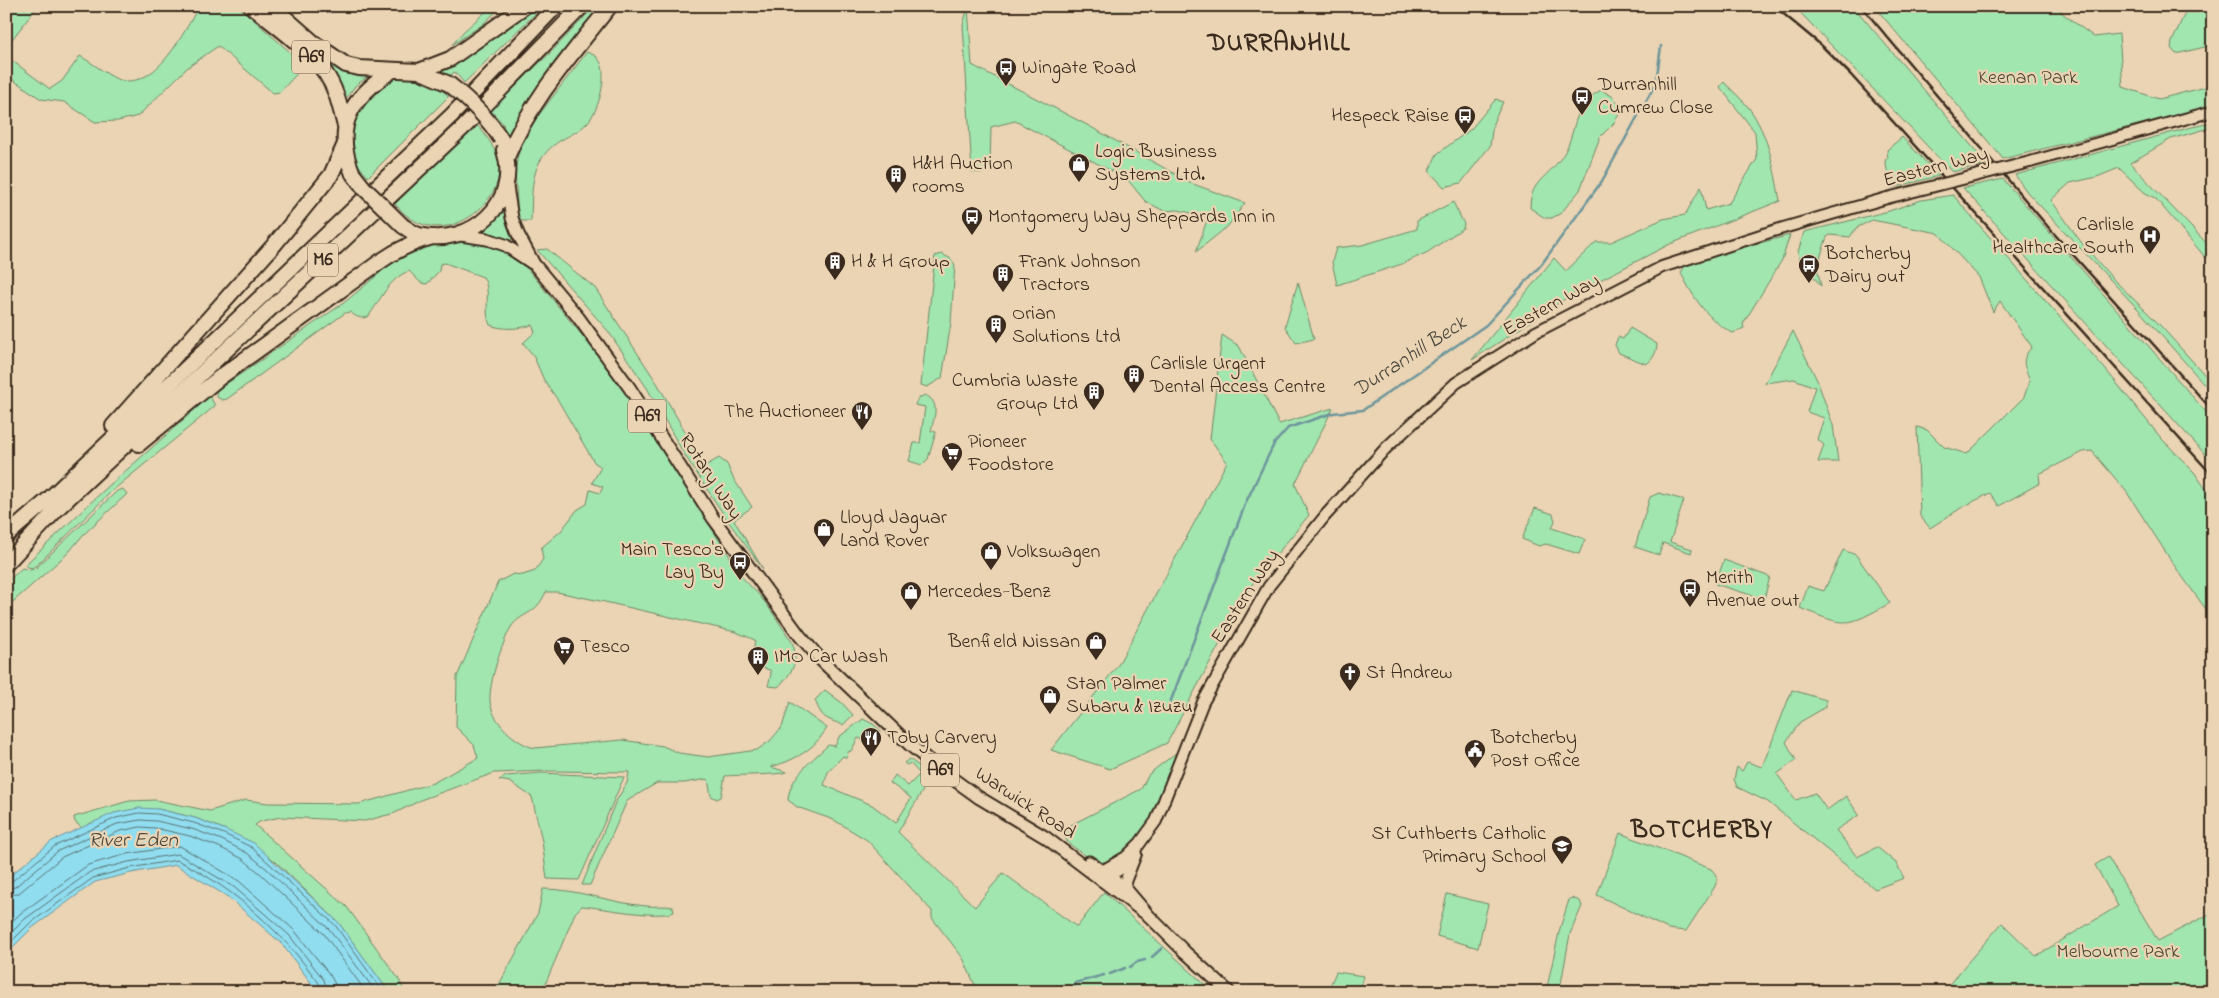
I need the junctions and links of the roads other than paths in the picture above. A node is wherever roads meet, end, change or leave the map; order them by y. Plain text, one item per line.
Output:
1 (251, 6) edge
2 (272, 6) edge
3 (525, 6) edge
4 (556, 6) edge
5 (582, 6) edge
6 (610, 6) edge
7 (394, 70) junction
8 (419, 71) junction
9 (2213, 111) edge
10 (345, 126) junction
11 (344, 146) junction
12 (507, 157) junction
13 (507, 187) junction
14 (461, 235) junction
15 (433, 237) junction
16 (534, 264) junction
17 (54, 503) junction
18 (6, 536) edge
19 (8, 563) edge
20 (822, 661) joint
21 (1139, 844) junction
22 (1105, 876) junction
23 (1126, 889) junction
24 (1149, 916) junction
25 (1229, 992) edge

1 - 10 highway, A69
2 - 7 highway, A69
3 - 8 highway
4 - 17 highway, M6
5 - 17 highway, M6
6 - 12 highway
7 - 8 highway
7 - 10 highway
8 - 12 highway, A69, bridge
9 - 21 street, Eastern Way, bridge
10 - 11 highway
11 - 15 highway, A69, bridge
11 - 17 highway
12 - 13 highway, A69
13 - 14 highway, A69
13 - 16 main road, Rotary Way / A69
14 - 15 highway, A69
14 - 16 main road, Rotary Way / A69
15 - 17 highway
16 - 20 main road, Rotary Way / A69
17 - 18 highway, M6
17 - 19 highway, M6
20 - 22 main road, Warwick Road / A69
21 - 22 street, Eastern Way
21 - 23 street, Eastern Way
22 - 23 main road, Warwick Road / A69
22 - 24 main road, Warwick Road / A69
23 - 24 main road, Warwick Road / A69
24 - 25 main road, Warwick Road / A69

